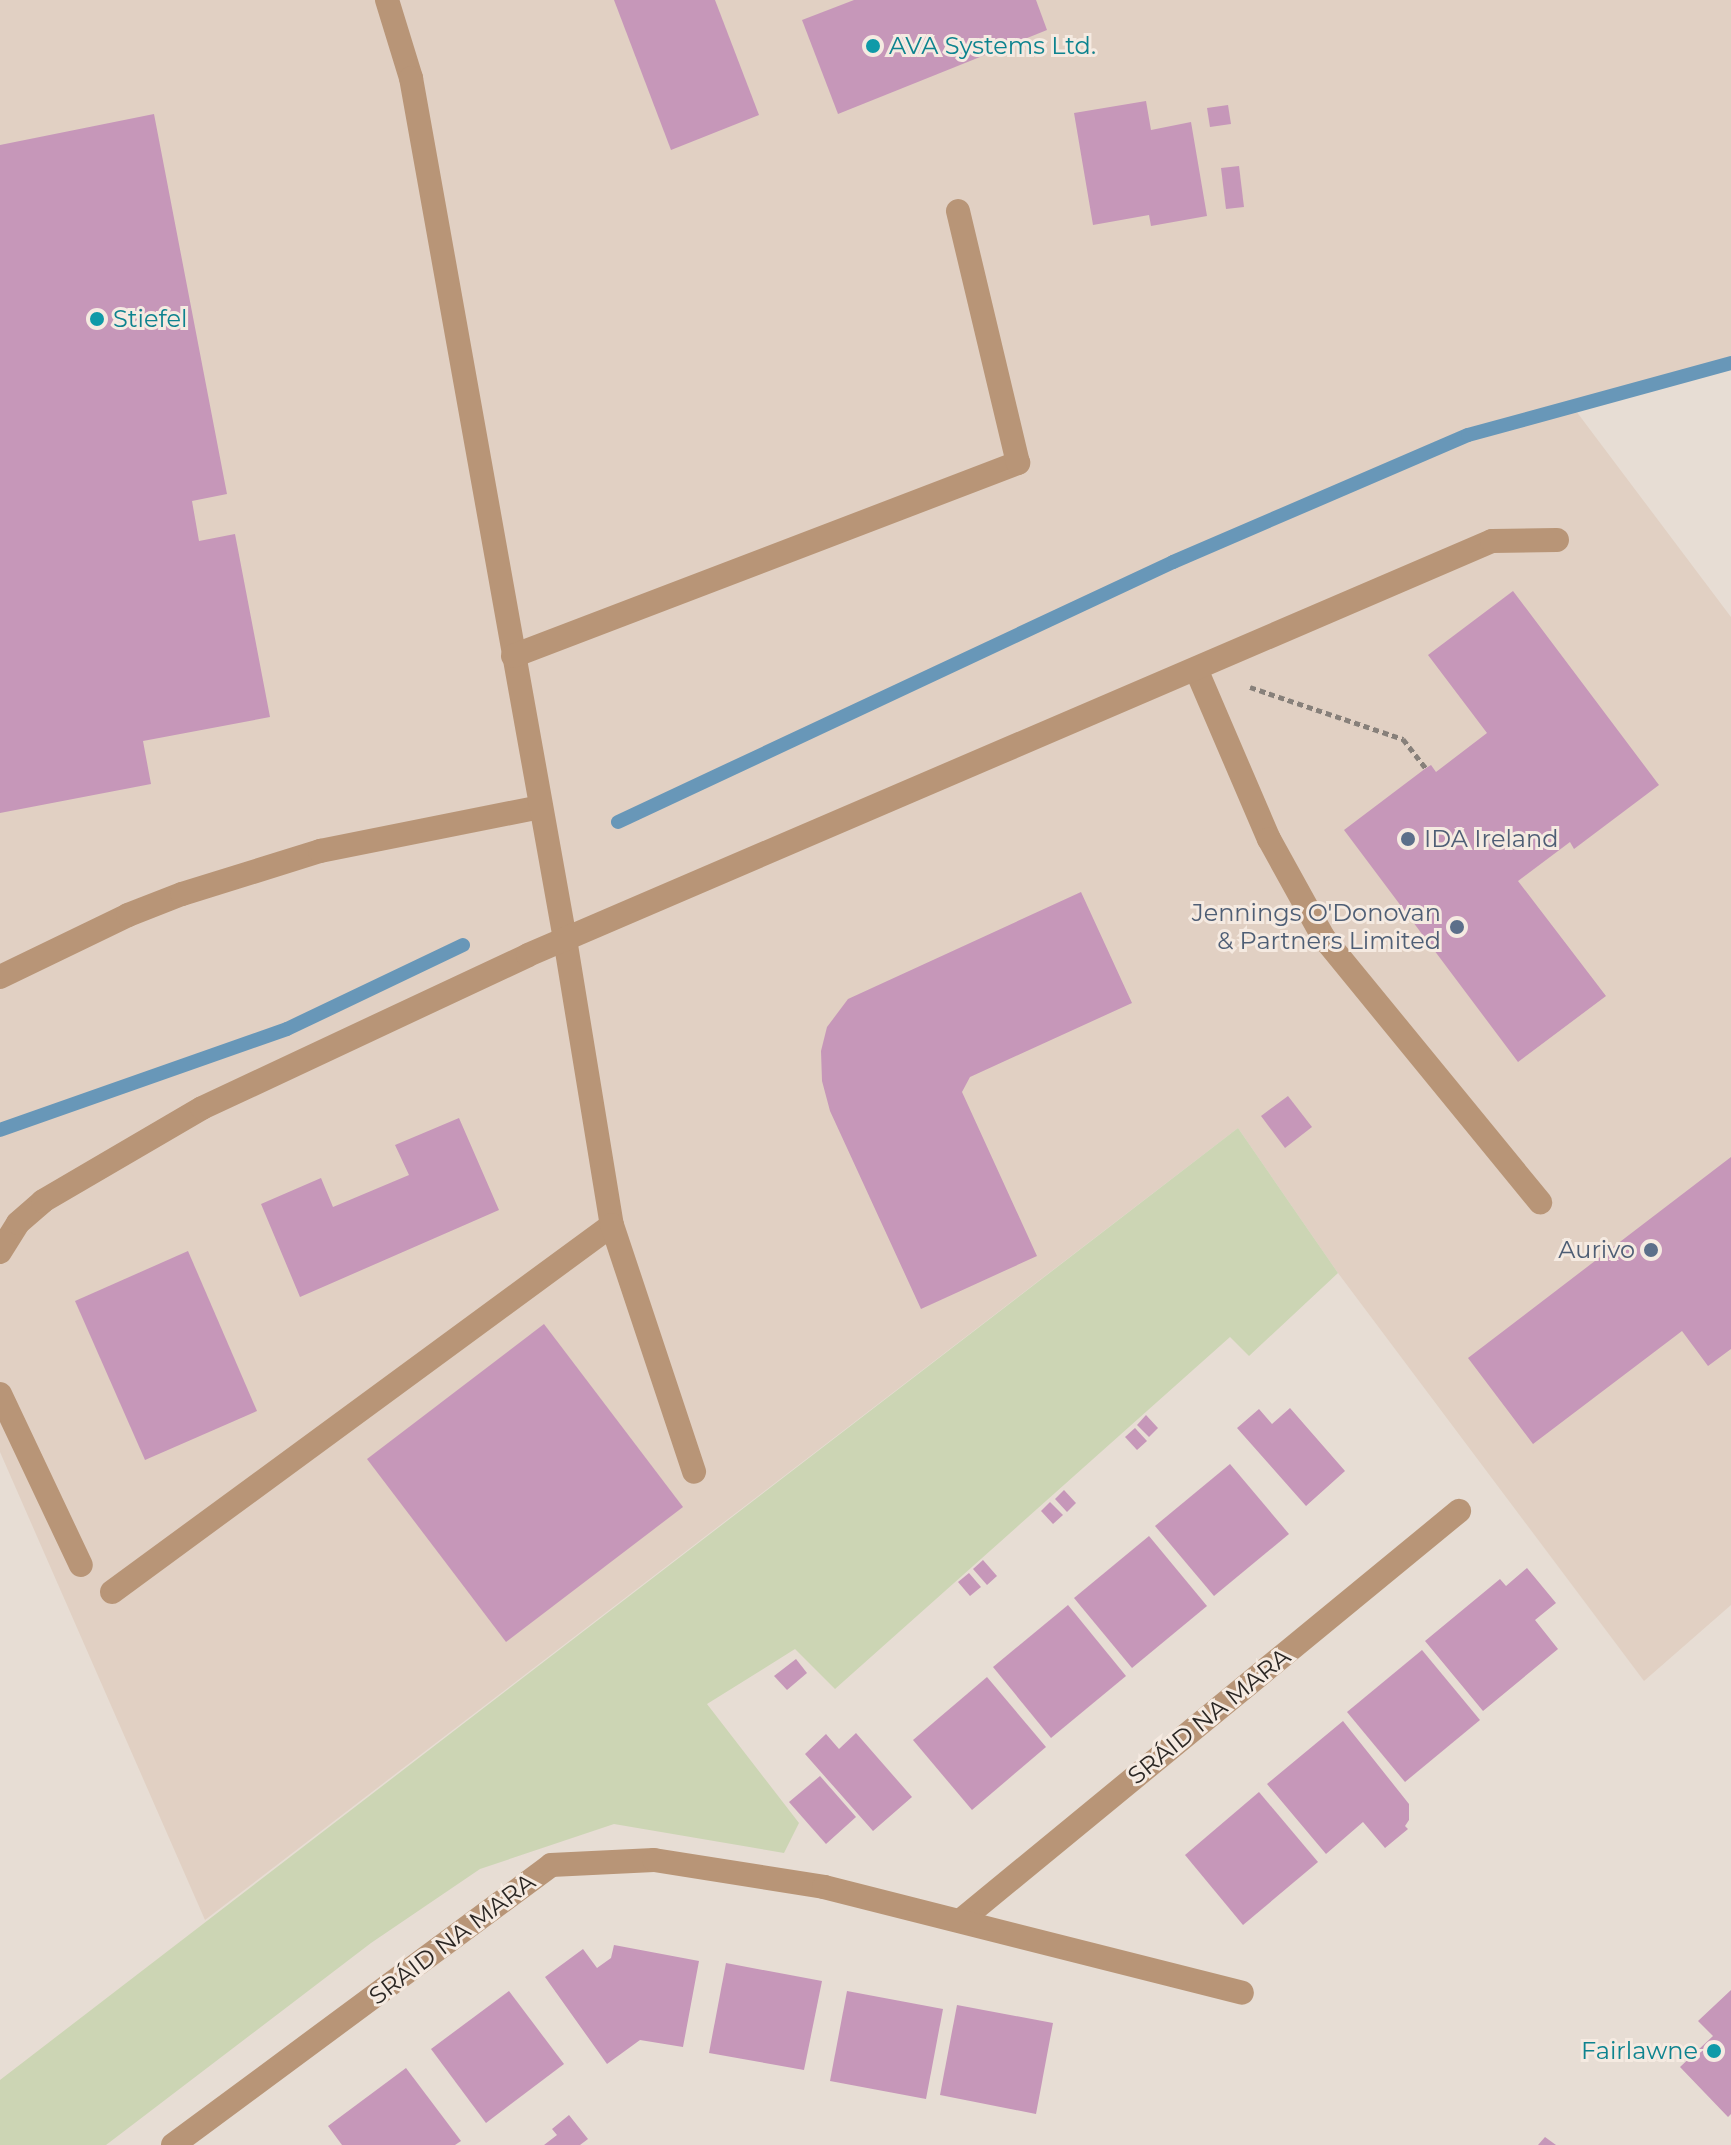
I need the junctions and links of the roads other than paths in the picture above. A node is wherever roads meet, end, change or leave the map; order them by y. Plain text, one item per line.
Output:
1 (387, 0) edge
2 (958, 211) dead end
3 (1557, 540) dead end
4 (513, 656) junction
5 (1196, 669) junction
6 (541, 807) junction
7 (565, 939) junction
8 (0, 977) edge
9 (1540, 1202) dead end
10 (612, 1225) junction
11 (0, 1252) edge
12 (0, 1394) edge
13 (694, 1472) dead end
14 (1459, 1511) dead end
15 (81, 1565) dead end
16 (112, 1592) dead end
17 (960, 1921) junction
18 (1242, 1993) dead end
19 (173, 2145) edge

1 - 4 street
2 - 4 street
3 - 5 street
4 - 6 street
5 - 7 street
5 - 9 street
6 - 7 street
6 - 8 street
7 - 10 street
7 - 11 street
10 - 13 street
10 - 16 street
12 - 15 street
14 - 17 street, SRÁID NA MARA
17 - 18 street, SRÁID NA MARA
17 - 19 street, SRÁID NA MARA

